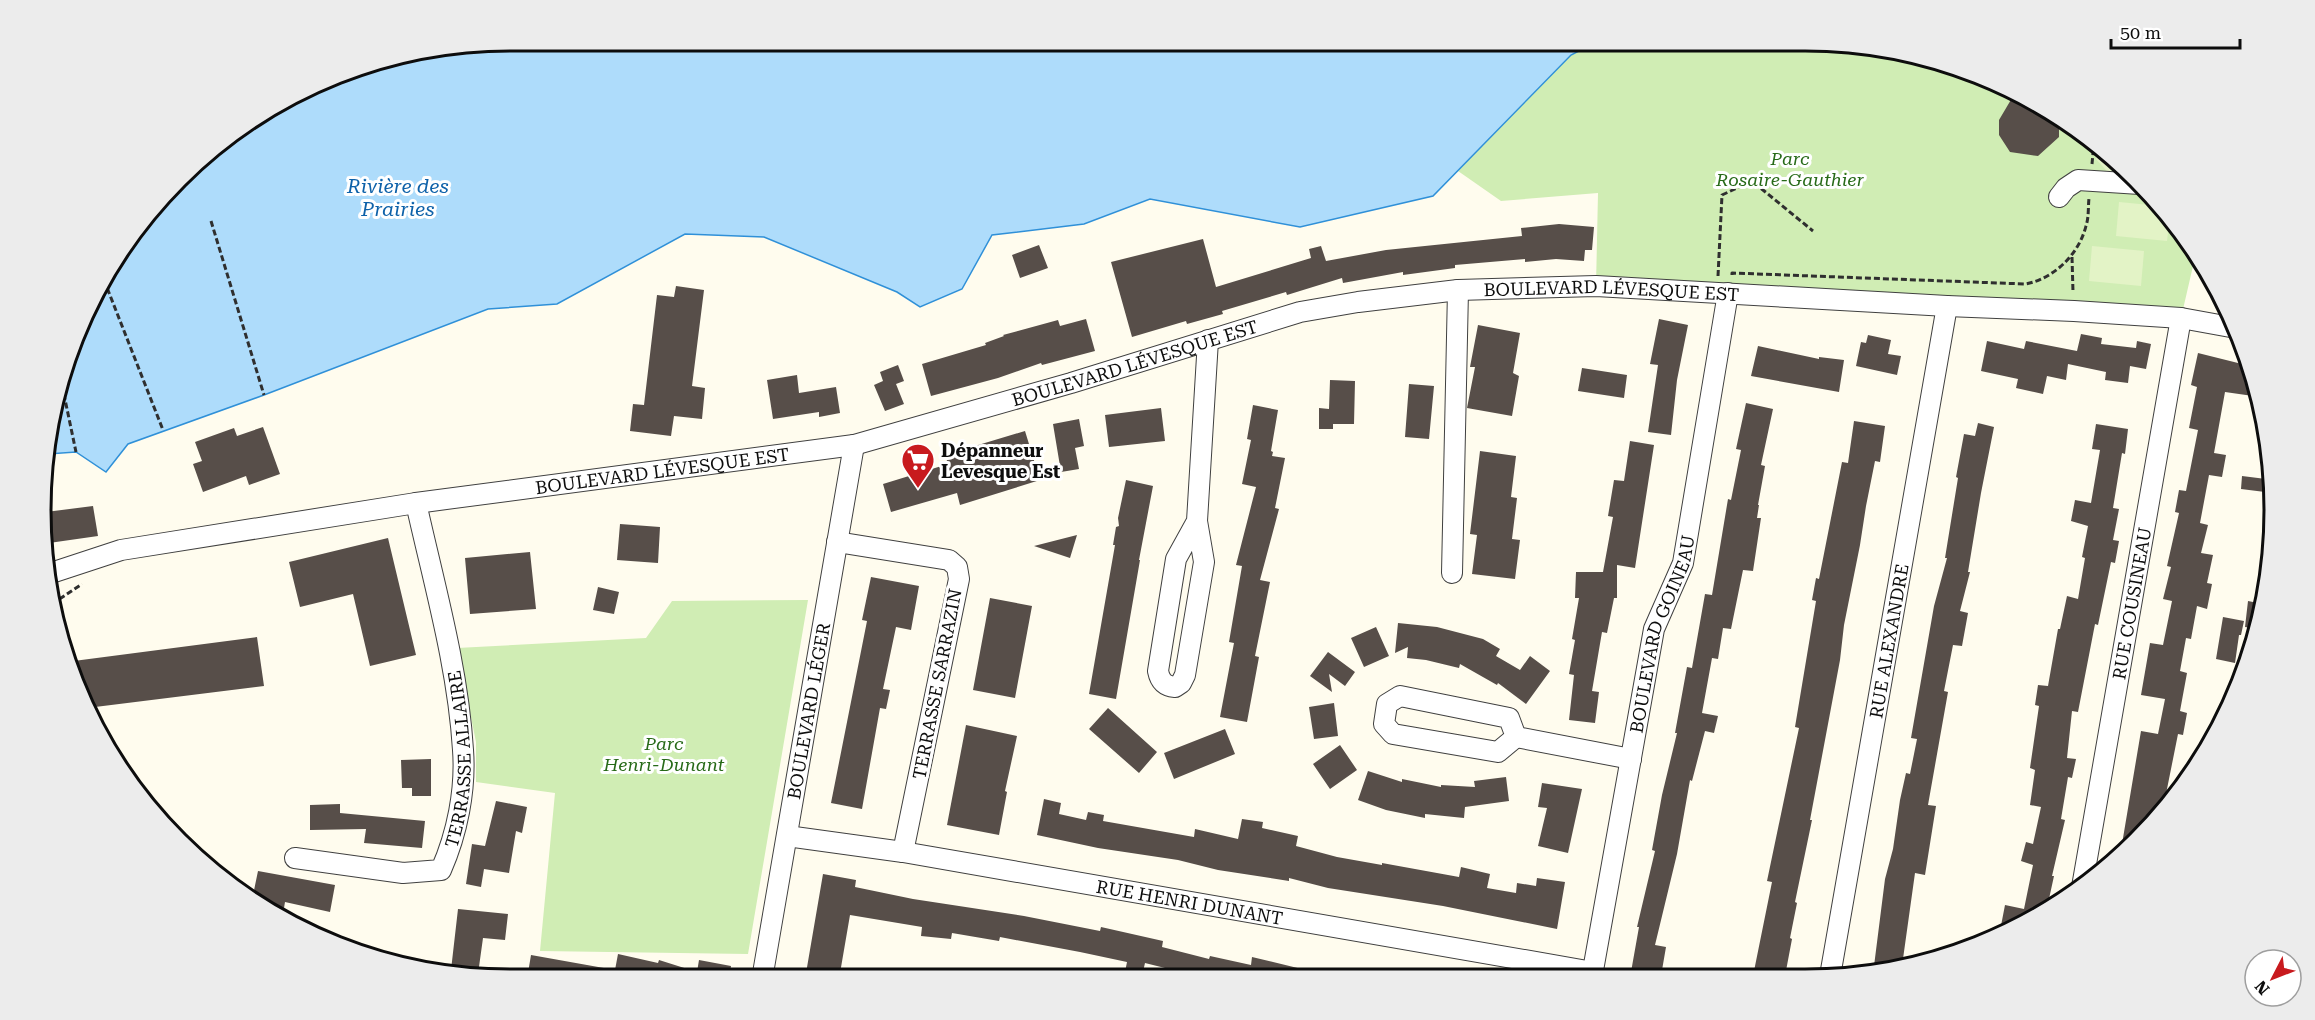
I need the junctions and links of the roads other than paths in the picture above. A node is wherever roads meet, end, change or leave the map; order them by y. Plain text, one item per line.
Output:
1 (2128, 183) edge
2 (2059, 197) dead end
3 (1458, 290) junction
4 (1722, 293) junction
5 (1947, 306) junction
6 (2181, 318) junction
7 (2225, 326) edge
8 (1208, 340) junction
9 (854, 444) junction
10 (416, 503) junction
11 (1197, 521) junction
12 (837, 542) junction
13 (55, 571) edge
14 (1452, 573) dead end
15 (1515, 737) junction
16 (1631, 759) junction
17 (787, 836) junction
18 (903, 852) junction
19 (295, 858) dead end
20 (2084, 874) edge
21 (1831, 968) edge
22 (764, 969) edge
23 (1565, 969) edge
24 (1594, 969) edge

1 - 2 street
3 - 4 street, BOULEVARD LÉVESQUE EST
3 - 8 street, BOULEVARD LÉVESQUE EST
3 - 14 street
4 - 5 street, BOULEVARD LÉVESQUE EST
4 - 16 street, BOULEVARD GOINEAU
5 - 6 street, BOULEVARD LÉVESQUE EST
5 - 21 street, RUE ALEXANDRE
6 - 7 street, BOULEVARD LÉVESQUE EST
6 - 20 street, RUE COUSINEAU
8 - 9 street, BOULEVARD LÉVESQUE EST
8 - 11 street
9 - 10 street, BOULEVARD LÉVESQUE EST
9 - 12 street, BOULEVARD LÉGER
10 - 13 street, BOULEVARD LÉVESQUE EST
10 - 19 street, TERRASSE ALLAIRE
11 - 11 street
12 - 17 street, BOULEVARD LÉGER
12 - 18 street, TERRASSE SARRAZIN
15 - 15 street
15 - 16 street
16 - 24 street, BOULEVARD GOINEAU
17 - 18 street, RUE HENRI DUNANT
17 - 22 street, BOULEVARD LÉGER
18 - 23 street, RUE HENRI DUNANT

